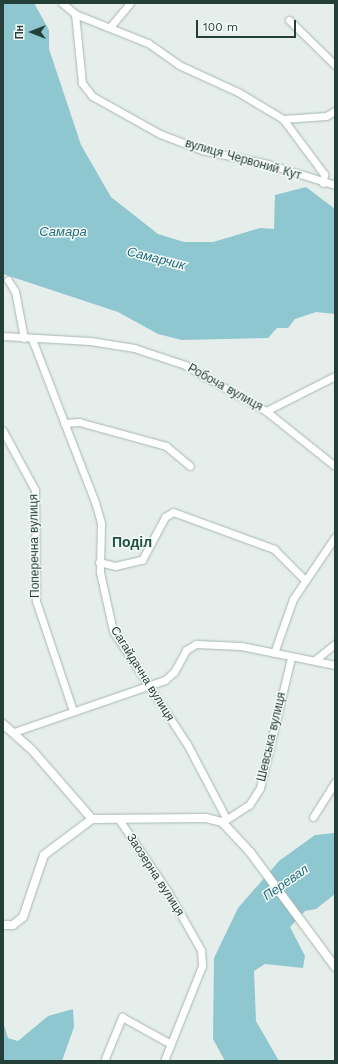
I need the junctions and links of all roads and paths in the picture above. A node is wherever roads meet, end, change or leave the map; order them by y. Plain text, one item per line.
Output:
1 (62, 3) edge
2 (130, 3) edge
3 (75, 14) junction
4 (289, 20) dead end
5 (110, 27) junction
6 (335, 65) edge
7 (335, 111) edge
8 (283, 119) junction
9 (323, 183) junction
10 (335, 185) edge
11 (8, 280) dead end
12 (3, 336) edge
13 (24, 338) junction
14 (32, 339) junction
15 (335, 376) edge
16 (266, 411) junction
17 (64, 423) junction
18 (3, 431) edge
19 (190, 466) dead end
20 (335, 466) edge
21 (335, 537) edge
22 (99, 562) junction
23 (304, 579) junction
24 (335, 644) edge
25 (274, 653) junction
26 (291, 658) junction
27 (316, 660) junction
28 (335, 665) edge
29 (146, 685) junction
30 (73, 711) junction
31 (3, 724) edge
32 (14, 732) junction
33 (335, 782) edge
34 (313, 817) dead end
35 (92, 819) junction
36 (224, 820) junction
37 (120, 822) junction
38 (3, 925) edge
39 (335, 967) edge
40 (169, 1043) junction
41 (104, 1061) edge
42 (164, 1061) edge

1 - 3 street, вулиця Червоний Кут
2 - 5 street
3 - 5 street, вулиця Червоний Кут
3 - 9 street, вулиця Червоний Кут
4 - 6 street
5 - 8 street, вулиця Червоний Кут
7 - 8 street
8 - 9 street, вулиця Червоний Кут
9 - 10 street, вулиця Червоний Кут
11 - 13 street
12 - 13 street, Робоча вулиця
13 - 14 street, Робоча вулиця
14 - 16 street, Робоча вулиця
14 - 17 street, Сагайдачна вулиця
15 - 16 street
16 - 20 street, Робоча вулиця
17 - 19 street
17 - 22 street, Сагайдачна вулиця
18 - 30 street, Поперечна вулиця
21 - 23 street
22 - 23 street
22 - 29 street, Сагайдачна вулиця
23 - 25 street
24 - 27 street
25 - 26 street
25 - 29 street
26 - 27 street
26 - 36 street, Шевська вулиця
27 - 28 street
29 - 30 street
29 - 36 street, Сагайдачна вулиця
30 - 32 street
31 - 32 street
32 - 35 street
33 - 34 street
35 - 37 street
35 - 38 street
36 - 37 street
36 - 39 street, Сагайдачна вулиця
37 - 40 street, Заозерна вулиця
40 - 41 street
40 - 42 street, Заозерна вулиця

